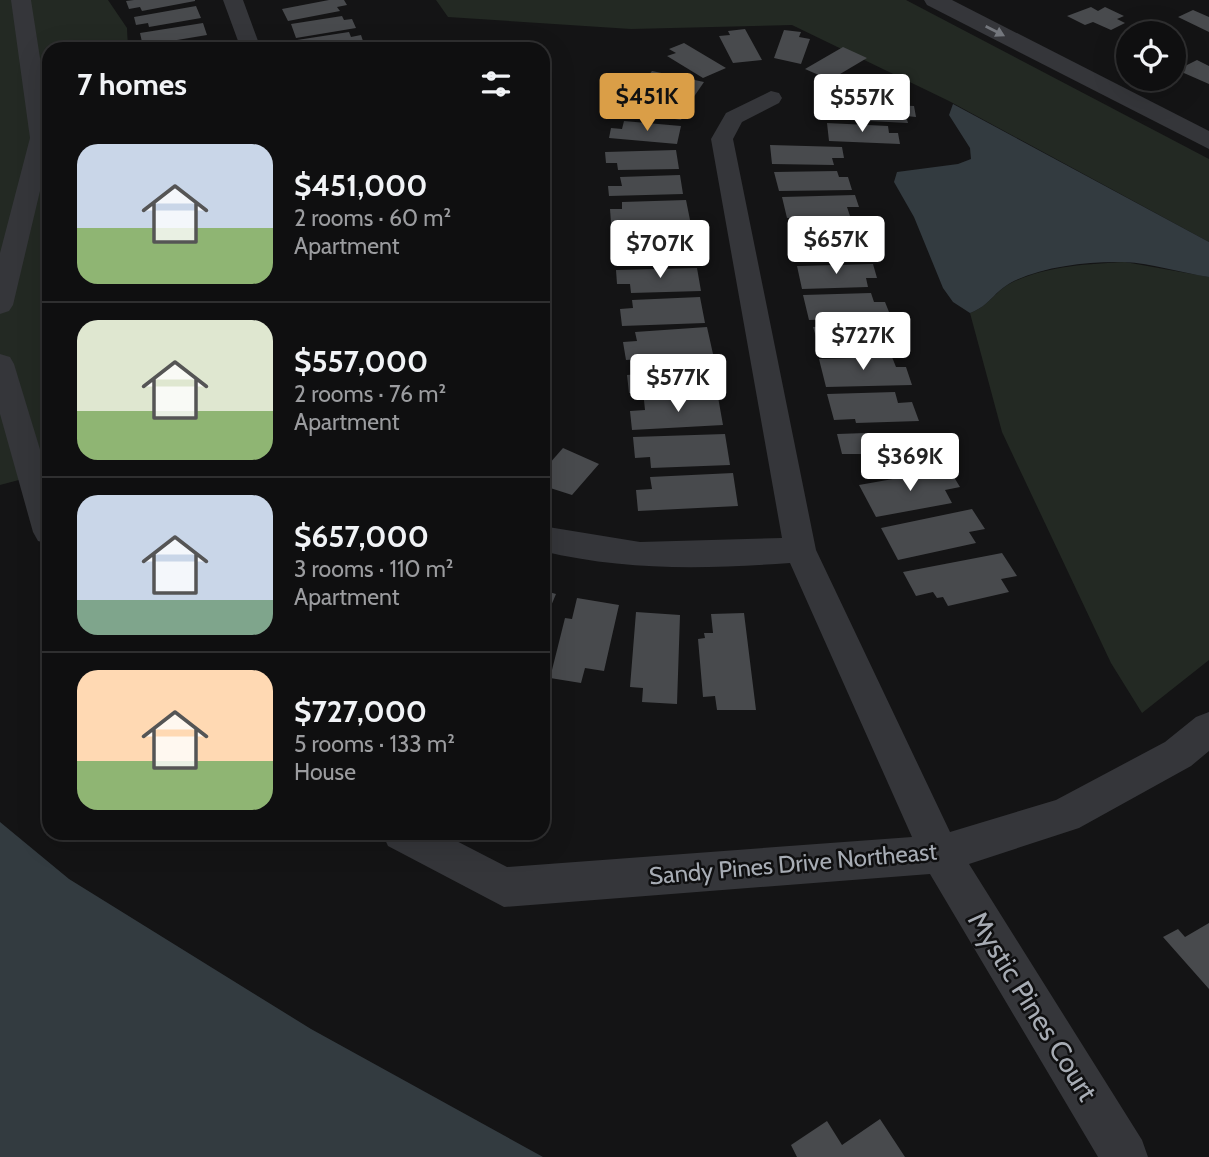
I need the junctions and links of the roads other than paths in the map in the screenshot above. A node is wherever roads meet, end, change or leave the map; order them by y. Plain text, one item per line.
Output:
1 (21, 0) edge
2 (233, 0) edge
3 (935, 0) edge
4 (983, 0) edge
5 (248, 42) edge
6 (1080, 49) dead end
7 (1165, 91) edge
8 (1175, 96) dead end
9 (771, 98) dead end
10 (1209, 141) edge
11 (0, 305) edge
12 (0, 365) edge
13 (42, 508) edge
14 (550, 540) edge
15 (800, 550) junction
16 (1209, 728) edge
17 (415, 840) edge
18 (940, 854) junction
19 (1125, 1157) edge

1 - 11 street
2 - 5 street
3 -> 10 street
4 - 6 street
7 - 8 street
9 - 15 street, Mystic Pines Court
12 - 13 street
14 - 15 street
15 - 18 street, Mystic Pines Court
16 - 18 street, Sandy Pines Drive Northeast
17 - 18 street, Sandy Pines Drive Northeast
18 - 19 street, Mystic Pines Court

